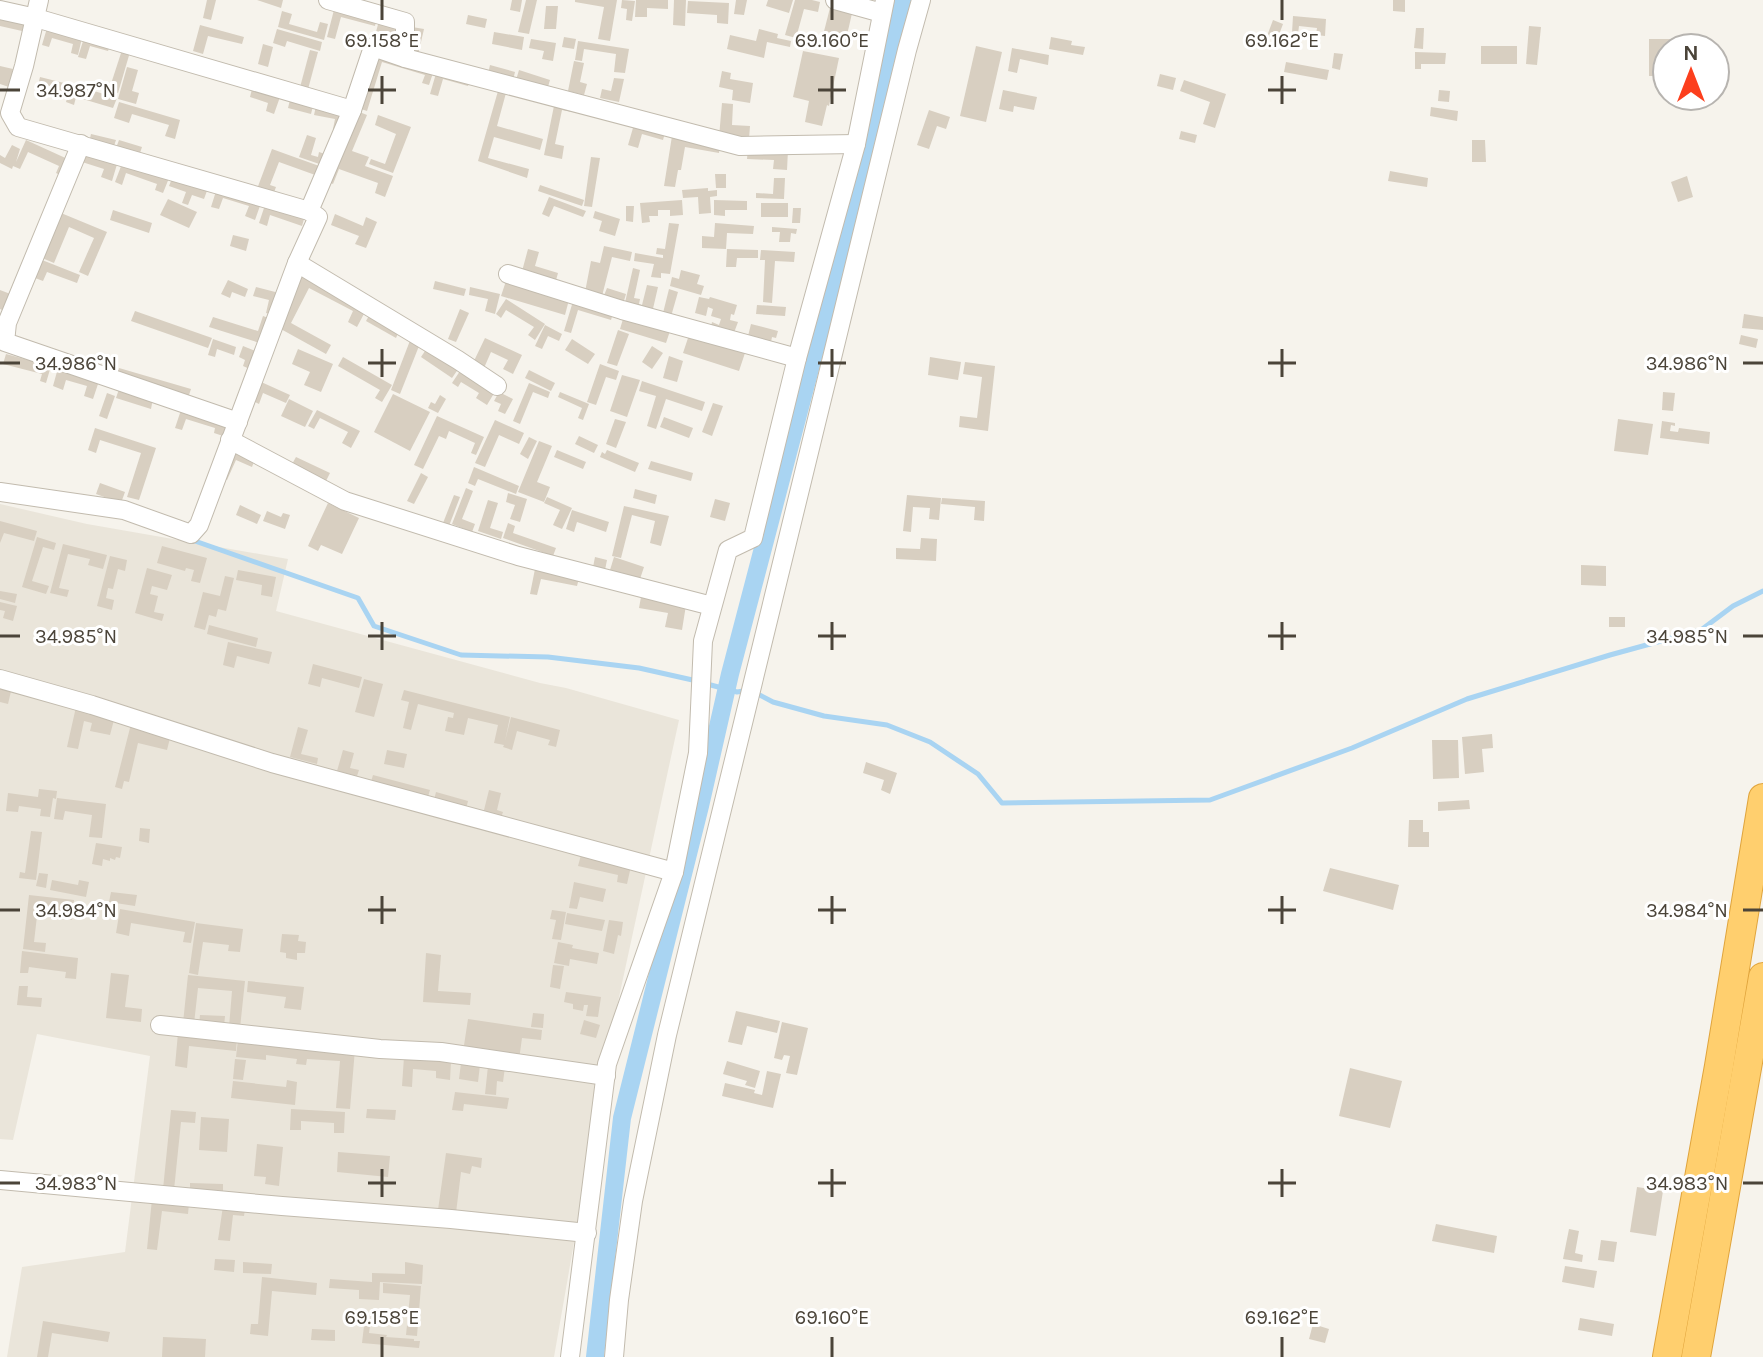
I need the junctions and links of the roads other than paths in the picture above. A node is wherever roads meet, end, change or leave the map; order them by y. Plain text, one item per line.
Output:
1 (328, 0) edge
2 (835, 0) edge
3 (921, 0) edge
4 (883, 6) edge
5 (37, 9) edge
6 (0, 10) edge
7 (405, 58) junction
8 (7, 100) edge
9 (352, 110) junction
10 (81, 144) junction
11 (856, 144) junction
12 (309, 211) junction
13 (297, 263) junction
14 (508, 274) dead end
15 (797, 358) junction
16 (497, 386) dead end
17 (238, 422) junction
18 (230, 440) junction
19 (0, 492) edge
20 (712, 606) junction
21 (0, 679) edge
22 (1763, 798) edge
23 (674, 872) junction
24 (1763, 977) edge
25 (160, 1025) dead end
26 (606, 1076) junction
27 (0, 1180) edge
28 (587, 1233) junction
29 (570, 1357) edge
30 (614, 1357) edge
31 (1667, 1357) edge
32 (1696, 1357) edge

1 - 7 street
2 - 4 street
3 - 30 street
4 - 11 street
5 - 6 street
5 - 8 street
5 - 9 street
7 - 9 street
7 - 11 street
8 - 10 street
9 - 12 street
10 - 12 street
10 - 17 street
11 - 15 street
12 - 13 street
13 - 16 street
13 - 17 street
14 - 15 street
15 - 20 street
17 - 18 street
18 - 19 street
18 - 20 street
20 - 23 street
21 - 23 street
22 - 31 highway
23 - 26 street
24 - 32 highway
25 - 26 street
26 - 28 street
27 - 28 street
28 - 29 street

